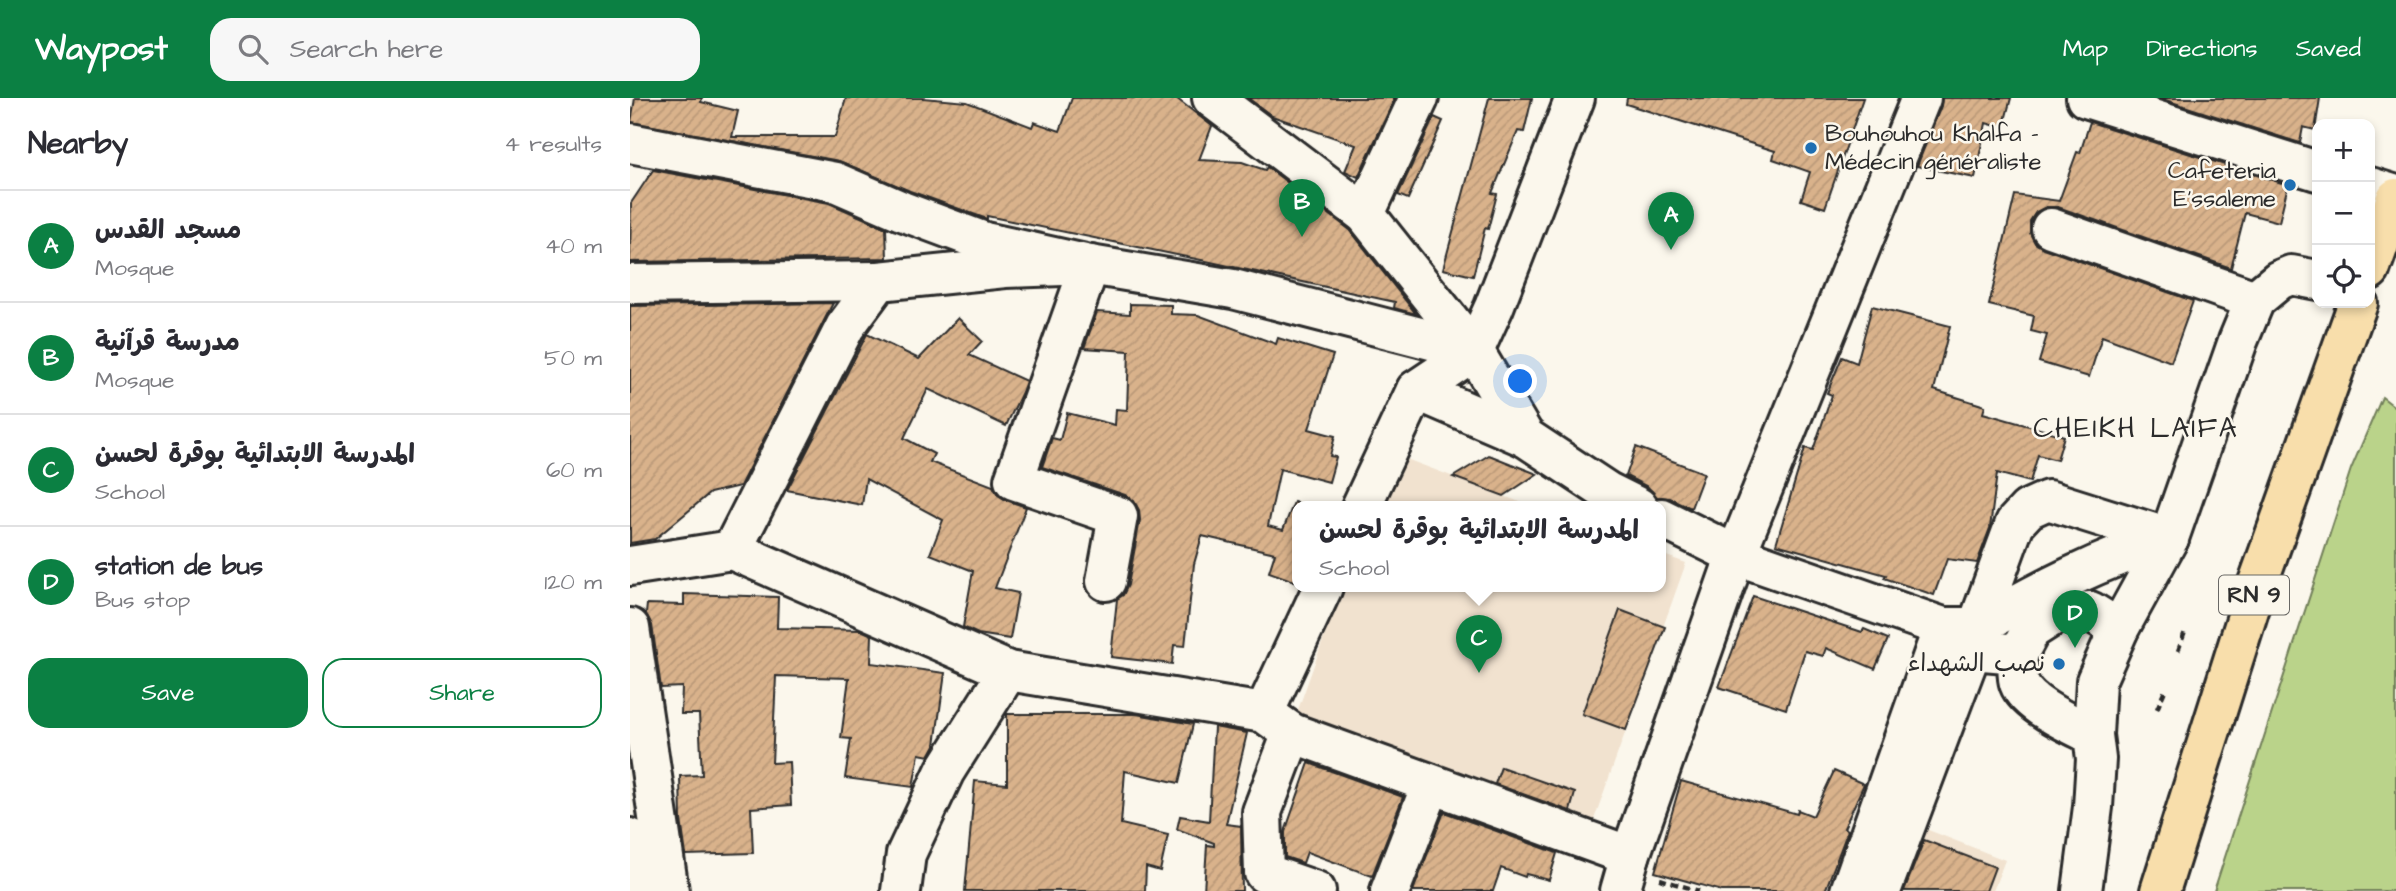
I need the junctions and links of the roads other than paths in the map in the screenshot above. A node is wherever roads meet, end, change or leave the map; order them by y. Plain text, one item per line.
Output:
1 (1212, 98) edge
2 (1419, 98) edge
3 (1575, 98) edge
4 (1921, 98) edge
5 (2086, 98) edge
6 (630, 143) edge
7 (2312, 169) edge
8 (2375, 189) edge
9 (2396, 196) edge
10 (1365, 214) junction
11 (2051, 228) dead end
12 (2375, 256) edge
13 (1090, 265) junction
14 (2312, 279) edge
15 (879, 281) junction
16 (630, 284) edge
17 (2255, 300) junction
18 (2356, 308) edge
19 (1474, 351) junction
20 (1416, 390) junction
21 (1525, 437) junction
22 (1364, 501) edge
23 (1626, 501) edge
24 (1666, 520) edge
25 (2169, 538) junction
26 (732, 551) junction
27 (1736, 555) junction
28 (630, 566) edge
29 (1106, 581) dead end
30 (1322, 592) edge
31 (630, 628) edge
32 (2119, 629) junction
33 (1964, 635) junction
34 (2018, 654) junction
35 (1008, 671) junction
36 (1278, 723) junction
37 (2093, 735) junction
38 (1431, 785) junction
39 (630, 838) edge
40 (1625, 874) edge
41 (1265, 882) edge
42 (643, 891) edge
43 (669, 891) edge
44 (901, 891) edge
45 (1315, 891) edge
46 (1390, 891) edge
47 (1850, 891) edge
48 (1881, 891) edge
49 (2082, 891) edge
50 (2160, 891) edge

1 - 10 street
2 - 10 street
3 - 19 street
4 - 27 street
5 - 7 street
6 - 13 street
8 - 9 street
9 - 12 main road
10 - 19 street
11 - 17 street
13 - 15 street
13 - 19 street
13 - 29 street
14 - 17 street
15 - 16 street
15 - 26 street
17 - 25 street
18 - 50 main road, RN 9
19 - 20 street
19 - 21 street
20 - 21 street
20 - 22 street
21 - 23 street
24 - 27 street
25 - 32 street
25 - 33 street
25 - 33 street
26 - 28 street
26 - 35 street
27 - 33 street
27 - 40 street
30 - 36 street
31 - 43 street
32 - 34 street
32 - 37 street
33 - 34 street
33 - 47 street
33 - 48 street
34 - 37 street
35 - 36 street
35 - 44 street
36 - 38 street
36 - 41 street
37 - 49 street
38 - 40 street
38 - 46 street
39 - 42 street
41 - 45 street

